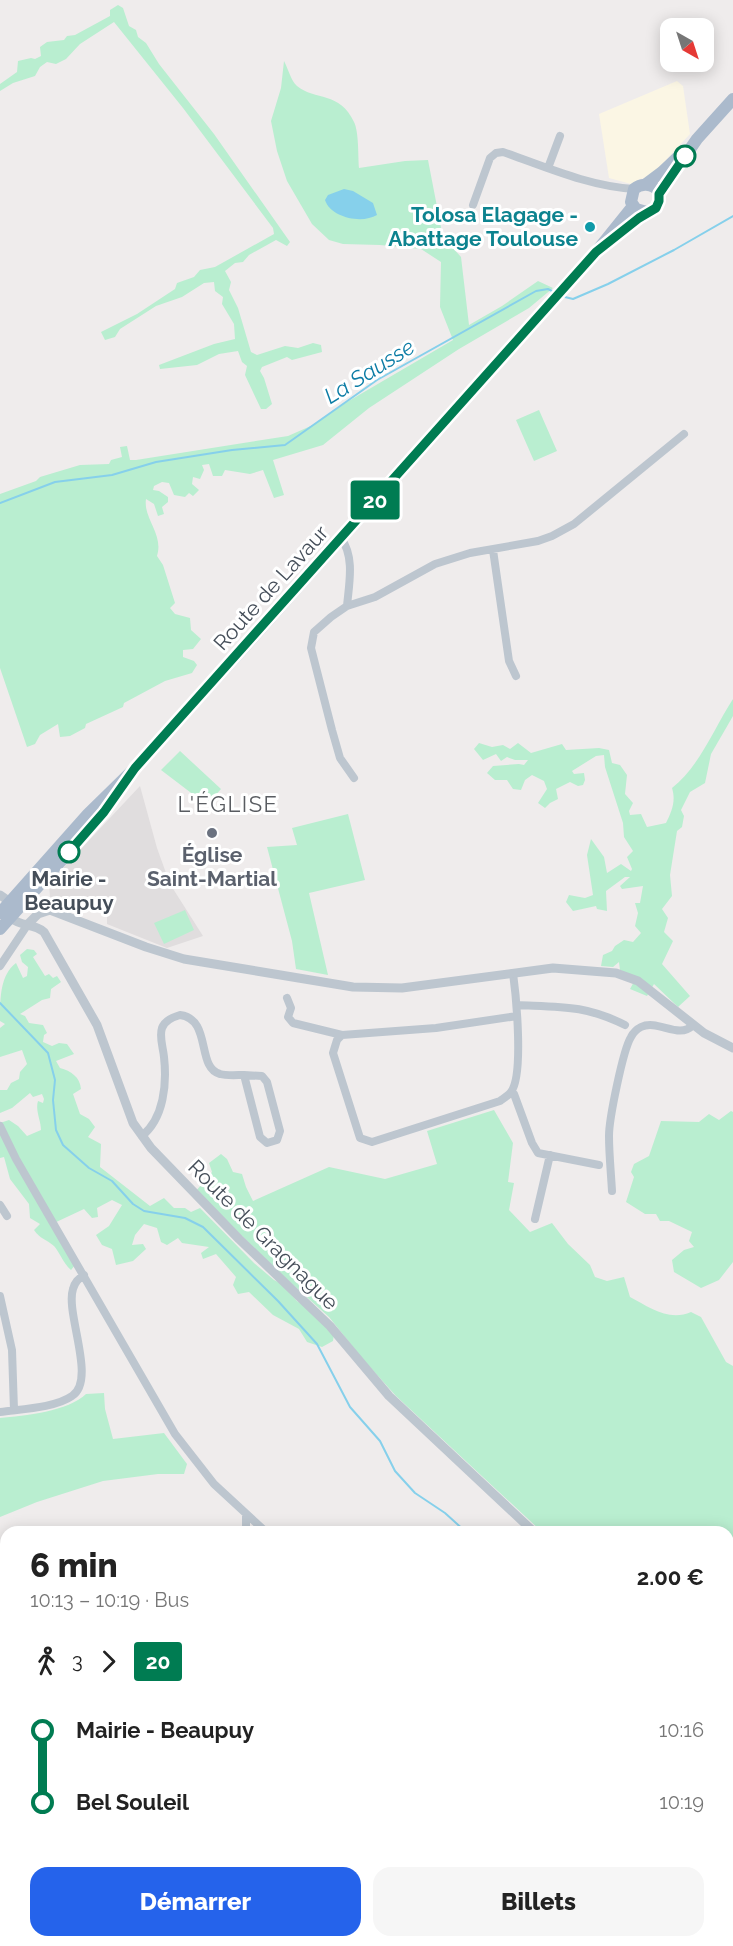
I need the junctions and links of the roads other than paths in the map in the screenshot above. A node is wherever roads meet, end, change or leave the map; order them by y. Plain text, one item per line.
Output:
1 (733, 99) edge
2 (560, 136) dead end
3 (697, 139) junction
4 (548, 168) junction
5 (606, 186) junction
6 (659, 194) junction
7 (636, 195) junction
8 (473, 205) dead end
9 (647, 212) junction
10 (596, 252) junction
11 (684, 434) dead end
12 (341, 538) junction
13 (494, 550) junction
14 (347, 606) junction
15 (516, 676) dead end
16 (354, 778) dead end
17 (6, 908) edge
18 (28, 924) junction
19 (0, 930) edge
20 (0, 966) edge
21 (513, 973) junction
22 (287, 998) dead end
23 (517, 1005) junction
24 (517, 1016) junction
25 (625, 1025) dead end
26 (693, 1025) junction
27 (342, 1035) junction
28 (733, 1048) edge
29 (244, 1075) junction
30 (511, 1092) junction
31 (0, 1126) edge
32 (142, 1136) junction
33 (549, 1155) junction
34 (599, 1165) dead end
35 (612, 1191) dead end
36 (0, 1205) edge
37 (7, 1216) dead end
38 (535, 1219) dead end
39 (84, 1275) junction
40 (0, 1296) edge
41 (14, 1410) junction
42 (0, 1412) edge
43 (246, 1514) junction
44 (246, 1526) edge
45 (259, 1526) edge
46 (528, 1526) edge

1 - 3 main road
2 - 4 street
3 - 6 main road
3 - 7 main road
4 - 5 street
4 - 8 street
5 - 7 street
5 - 7 street
6 - 7 main road
6 - 9 main road
7 - 9 main road
7 - 10 main road
9 - 10 main road
10 - 12 main road, Route de Lavaur
11 - 13 street
12 - 14 street
12 - 17 main road, Route de Lavaur
13 - 14 street
13 - 15 street
14 - 16 street
17 - 18 street, Route de Gragnague
17 - 19 main road, Route de Lavaur
18 - 20 street
18 - 21 street
18 - 32 street, Route de Gragnague
21 - 23 street
21 - 26 street
22 - 27 street
23 - 24 street
23 - 25 street
24 - 27 street
24 - 30 street
26 - 28 street
26 - 35 street
27 - 30 street
29 - 29 street
29 - 32 street
30 - 33 street
31 - 39 street
32 - 46 street, Route de Gragnague
33 - 34 street
33 - 38 street
36 - 37 street
39 - 41 street
39 - 43 street
40 - 41 street
41 - 42 street
43 - 44 street
43 - 45 street

